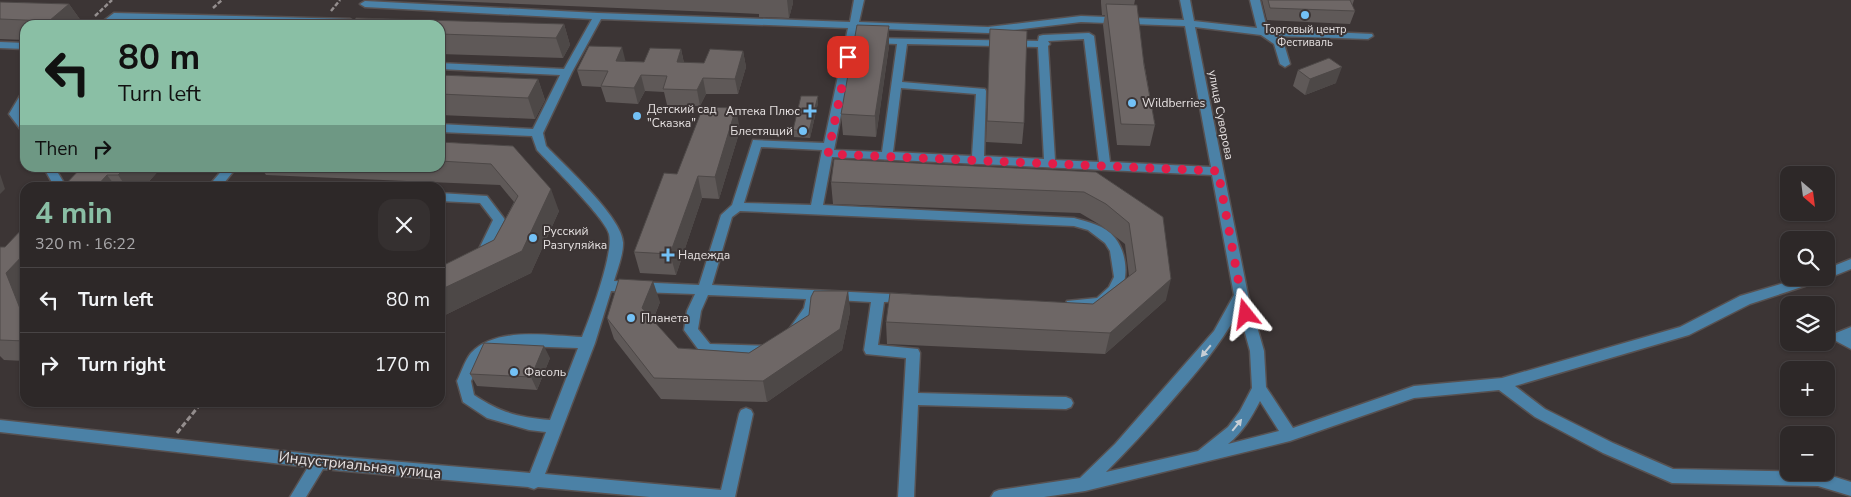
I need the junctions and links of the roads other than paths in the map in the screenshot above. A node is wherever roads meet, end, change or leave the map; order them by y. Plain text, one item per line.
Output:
1 (859, 0) edge
2 (1185, 0) edge
3 (1254, 0) edge
4 (358, 13) edge
5 (598, 16) junction
6 (110, 20) edge
7 (204, 20) edge
8 (297, 20) edge
9 (1096, 21) junction
10 (1189, 23) junction
11 (854, 26) junction
12 (1263, 32) junction
13 (1089, 36) junction
14 (1368, 36) dead end
15 (852, 39) junction
16 (902, 40) junction
17 (1044, 44) junction
18 (0, 45) edge
19 (20, 46) edge
20 (1285, 64) dead end
21 (445, 66) edge
22 (567, 72) junction
23 (897, 86) junction
24 (20, 104) edge
25 (20, 122) edge
26 (445, 128) edge
27 (537, 133) junction
28 (829, 150) junction
29 (887, 156) junction
30 (978, 160) junction
31 (1050, 164) junction
32 (1105, 166) junction
33 (1218, 171) junction
34 (226, 172) edge
35 (217, 182) edge
36 (445, 197) edge
37 (737, 207) junction
38 (816, 209) junction
39 (468, 263) edge
40 (1851, 264) edge
41 (1835, 270) edge
42 (608, 286) junction
43 (1790, 286) edge
44 (704, 290) junction
45 (813, 294) junction
46 (1241, 295) junction
47 (878, 297) junction
48 (916, 299) edge
49 (1060, 305) edge
50 (1851, 332) edge
51 (588, 343) junction
52 (1851, 344) edge
53 (1502, 384) junction
54 (1259, 388) junction
55 (911, 399) junction
56 (1066, 403) dead end
57 (746, 414) dead end
58 (0, 426) edge
59 (556, 427) junction
60 (1290, 435) junction
61 (1200, 456) junction
62 (318, 462) junction
63 (534, 482) junction
64 (1085, 484) junction
65 (1851, 489) edge
66 (298, 497) edge
67 (720, 497) edge
68 (727, 497) edge
69 (906, 497) edge
70 (999, 497) edge

1 - 11 street
2 - 10 street, улица Суворова
3 - 12 street
4 - 5 street
4 - 8 street
5 - 11 street
5 - 22 street
6 - 7 street
9 - 10 street
9 - 11 street
9 - 13 street
10 - 12 street
10 - 33 street, улица Суворова
11 - 15 street
12 - 14 street
12 - 20 street
13 - 17 street
13 - 32 street
15 - 16 street
15 - 28 street
16 - 17 street
16 - 23 street
17 - 31 street
18 - 19 street
21 - 22 street
22 - 27 street
23 - 29 street
23 - 30 street
24 - 25 street
26 - 27 street
27 - 42 street
28 - 29 street
28 - 37 street
28 - 38 street
29 - 30 street
30 - 31 street
31 - 32 street
32 - 33 street
33 - 46 street, улица Суворова
34 - 35 street
36 - 39 street
37 - 38 street
37 - 44 street
38 - 49 street
40 - 41 street
42 - 44 street
42 - 51 street
43 - 53 street
44 - 45 street
44 - 45 street
45 - 47 street
46 - 54 street, улица Суворова
46 -> 64 street
47 - 48 street
47 - 55 street
50 - 52 street
51 - 59 street
51 - 59 street
53 - 60 street
53 - 65 street
54 - 60 street
61 -> 54 street
55 - 56 street
55 - 69 street
57 - 68 street
58 - 62 street, Индустриальная улица
59 - 63 street
60 - 61 street
61 - 64 street
62 - 63 street, Индустриальная улица
62 - 66 street
63 - 67 street, Индустриальная улица
64 - 70 street

